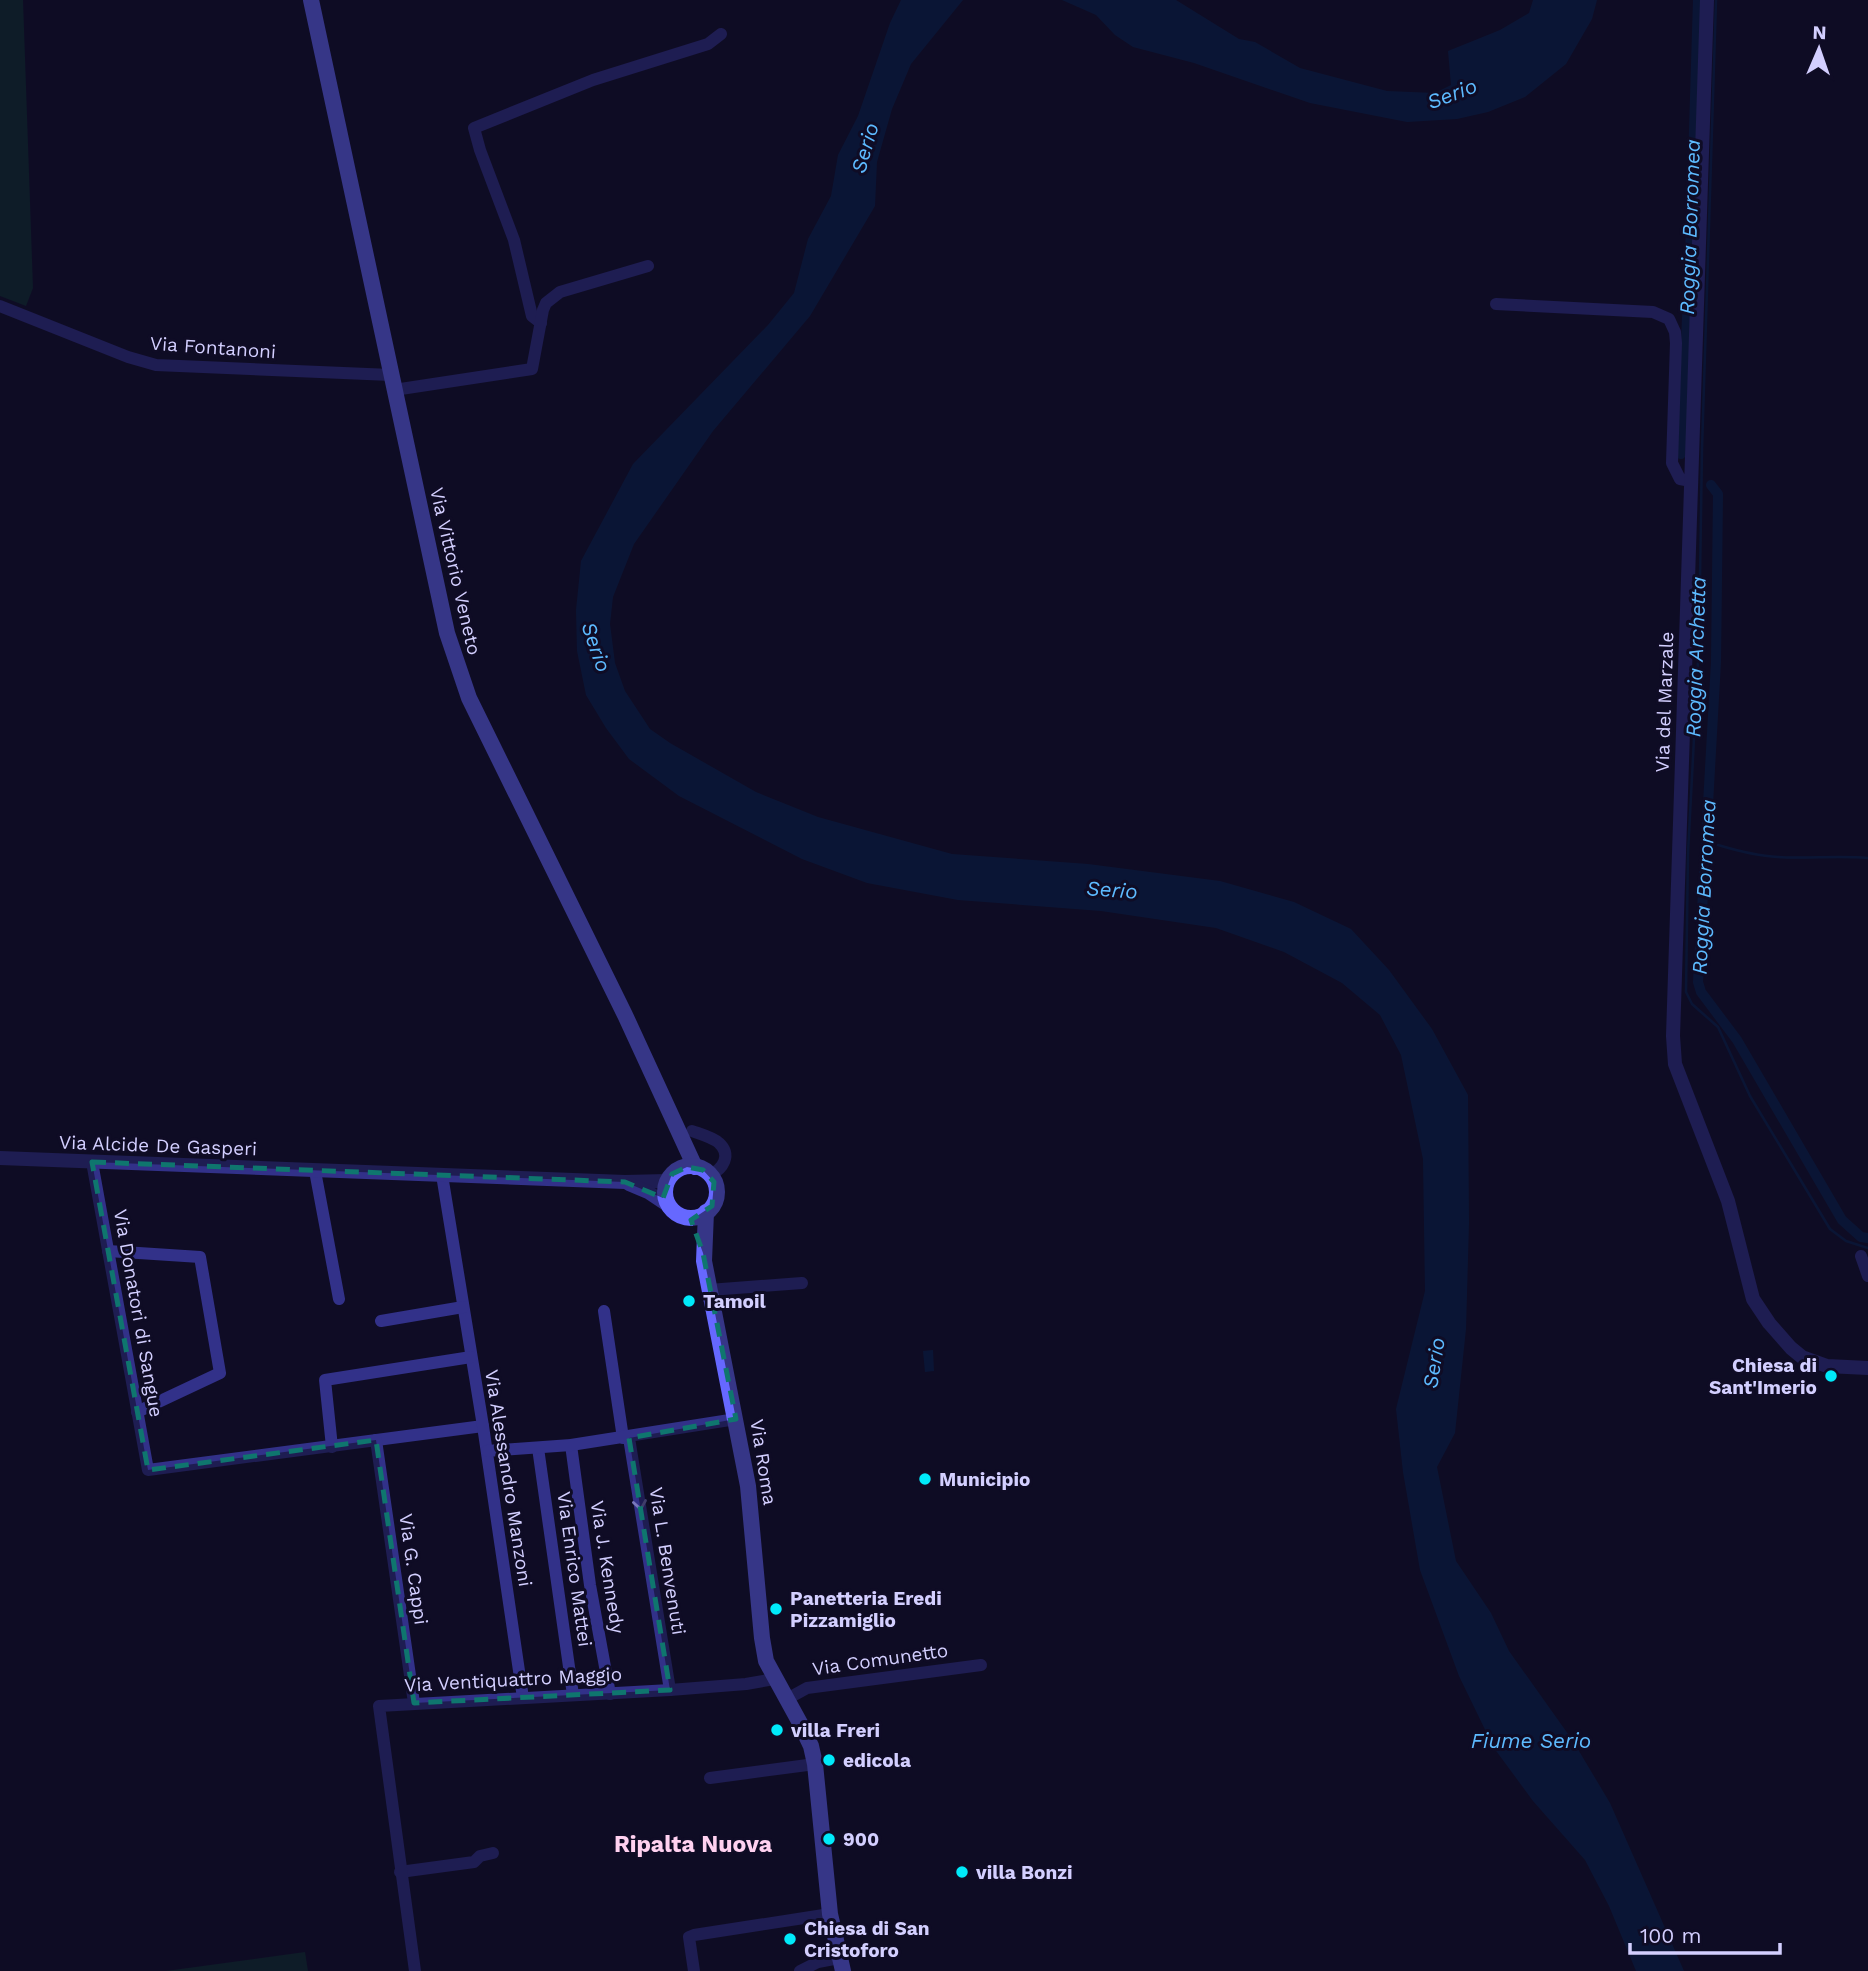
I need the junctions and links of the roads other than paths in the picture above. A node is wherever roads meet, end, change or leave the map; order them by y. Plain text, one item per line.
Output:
1 (311, 0) edge
2 (1707, 0) edge
3 (721, 34) dead end
4 (648, 266) dead end
5 (1496, 304) dead end
6 (0, 306) edge
7 (541, 323) junction
8 (393, 383) junction
9 (1691, 481) junction
10 (692, 1131) dead end
11 (0, 1158) edge
12 (92, 1162) junction
13 (315, 1171) junction
14 (688, 1173) junction
15 (442, 1175) junction
16 (625, 1182) junction
17 (669, 1206) junction
18 (698, 1215) junction
19 (108, 1251) junction
20 (1860, 1256) dead end
21 (1868, 1276) edge
22 (802, 1283) dead end
23 (709, 1290) junction
24 (339, 1299) dead end
25 (463, 1307) junction
26 (604, 1311) dead end
27 (380, 1321) dead end
28 (471, 1357) junction
29 (1868, 1368) edge
30 (137, 1412) junction
31 (736, 1419) junction
32 (483, 1426) junction
33 (626, 1438) junction
34 (376, 1440) junction
35 (571, 1445) junction
36 (332, 1447) junction
37 (538, 1448) junction
38 (486, 1451) junction
39 (982, 1664) dead end
40 (774, 1679) junction
41 (670, 1690) junction
42 (610, 1694) junction
43 (573, 1695) junction
44 (523, 1698) junction
45 (787, 1699) junction
46 (414, 1703) junction
47 (815, 1764) junction
48 (710, 1778) dead end
49 (492, 1853) dead end
50 (400, 1872) junction
51 (830, 1914) junction
52 (841, 1964) edge
53 (414, 1965) edge
54 (694, 1971) edge
55 (800, 1971) edge

1 - 8 main road, Via Vittorio Veneto
2 - 9 street, Via del Marzale
3 - 7 street
4 - 7 street
5 - 9 street
6 - 8 street, Via Fontanoni
7 - 8 street, Via Fontanoni
8 - 14 main road, Via Vittorio Veneto
9 - 29 street, Via del Marzale
10 - 14 street
11 - 12 street, Via Alcide De Gasperi
12 - 13 street, Via Alcide De Gasperi
12 - 19 street, Via Donatori di Sangue
13 - 15 street, Via Alcide De Gasperi
13 - 24 street
14 - 16 street, Via Alcide De Gasperi
14 - 17 main road
14 - 18 main road
15 - 16 street, Via Alcide De Gasperi
15 - 25 street, Via Alessandro Manzoni
16 - 17 street, Via Alcide De Gasperi
17 - 18 main road
18 - 23 main road, Via Roma
19 - 30 street, Via Donatori di Sangue
19 - 30 street
20 - 21 street
22 - 23 street
23 - 31 main road, Via Roma
25 - 27 street
25 - 28 street, Via Alessandro Manzoni
26 - 33 street, Via L. Benvenuti
28 - 32 street, Via Alessandro Manzoni
28 - 36 street
30 - 36 street, Via Donatori di Sangue
31 - 33 street
31 - 40 main road, Via Roma
32 - 34 street
32 - 38 street, Via Alessandro Manzoni
33 - 35 street
33 -> 41 street, Via L. Benvenuti
34 - 36 street
34 - 46 street, Via G. Cappi
35 - 37 street
35 - 42 street, Via J. Kennedy
37 - 38 street
37 - 43 street, Via Enrico Mattei
38 - 44 street, Via Alessandro Manzoni
39 - 45 street, Via Comunetto
40 - 41 street, Via Ventiquattro Maggio
40 - 45 main road, Via Roma
41 - 42 street, Via Ventiquattro Maggio
42 - 43 street, Via Ventiquattro Maggio
43 - 44 street, Via Ventiquattro Maggio
44 - 46 street, Via Ventiquattro Maggio
45 - 47 main road
46 - 50 street, Via Ventiquattro Maggio
47 - 48 street
47 - 51 main road
49 - 50 street
50 - 53 street, Via Ventiquattro Maggio
51 - 52 main road
51 - 54 street
52 - 55 street

